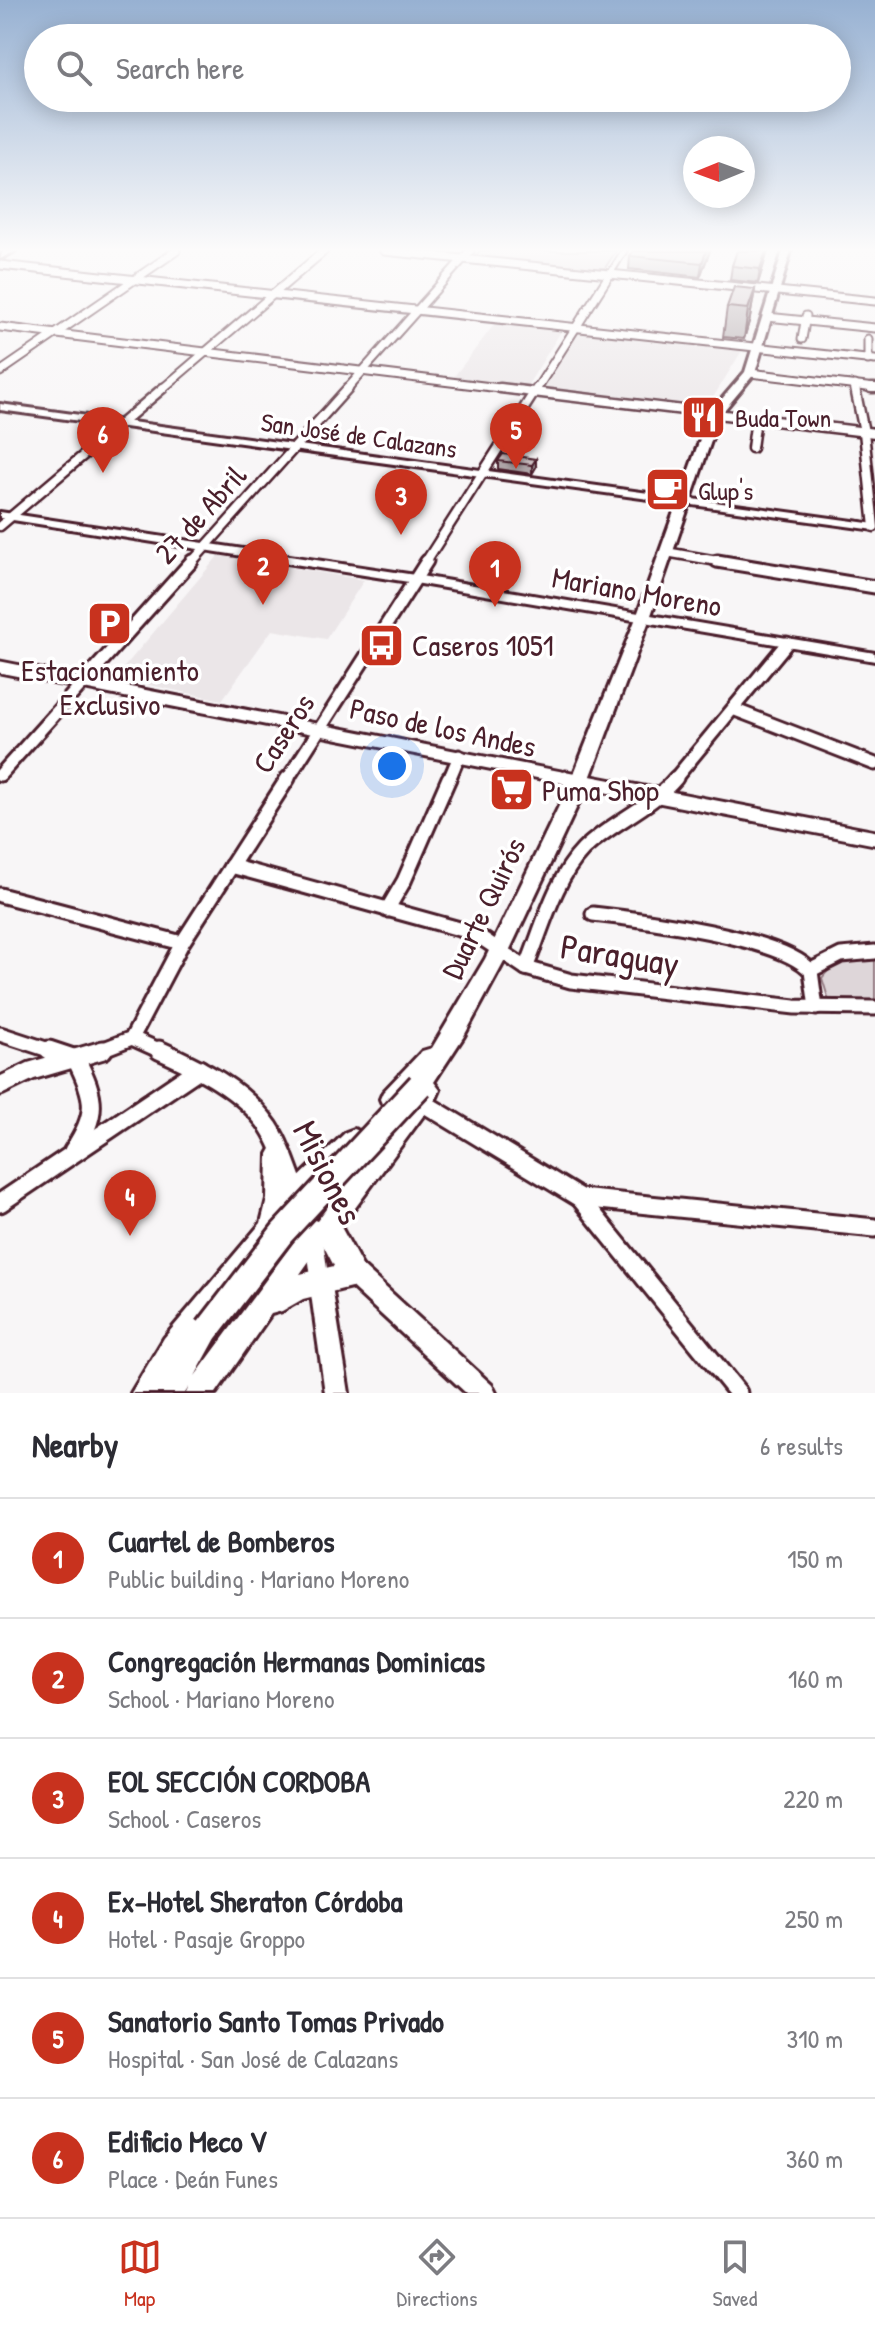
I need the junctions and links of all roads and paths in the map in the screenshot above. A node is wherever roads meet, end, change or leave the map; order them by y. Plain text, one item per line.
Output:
1 (82, 316) edge
2 (248, 316) edge
3 (411, 316) edge
4 (466, 316) edge
5 (583, 316) edge
6 (806, 316) edge
7 (823, 316) edge
8 (767, 317) joint
9 (831, 317) dead end
10 (805, 320) junction
11 (0, 327) edge
12 (875, 328) edge
13 (575, 329) junction
14 (56, 334) junction
15 (802, 339) dead end
16 (868, 339) dead end
17 (758, 348) junction
18 (205, 352) junction
19 (871, 360) edge
20 (362, 371) junction
21 (0, 372) edge
22 (750, 373) junction
23 (855, 385) junction
24 (875, 388) edge
25 (534, 393) junction
26 (0, 407) edge
27 (715, 414) junction
28 (756, 419) junction
29 (123, 425) junction
30 (864, 432) junction
31 (875, 433) edge
32 (295, 448) junction
33 (752, 448) dead end
34 (484, 474) junction
35 (683, 501) junction
36 (3, 519) edge
37 (875, 527) edge
38 (205, 547) junction
39 (666, 552) junction
40 (415, 579) junction
41 (875, 587) edge
42 (643, 618) junction
43 (787, 643) junction
44 (875, 657) edge
45 (0, 667) edge
46 (83, 683) junction
47 (733, 709) junction
48 (320, 728) junction
49 (459, 756) junction
50 (875, 764) edge
51 (0, 775) edge
52 (580, 781) junction
53 (661, 796) junction
54 (875, 838) edge
55 (231, 866) junction
56 (0, 895) edge
57 (387, 910) junction
58 (593, 914) dead end
59 (182, 943) junction
60 (500, 949) junction
61 (875, 952) edge
62 (526, 968) junction
63 (811, 970) junction
64 (816, 1008) junction
65 (875, 1008) edge
66 (456, 1030) junction
67 (0, 1034) edge
68 (132, 1038) junction
69 (76, 1059) junction
70 (199, 1069) junction
71 (0, 1086) edge
72 (420, 1093) junction
73 (280, 1154) junction
74 (68, 1158) junction
75 (306, 1187) junction
76 (580, 1198) junction
77 (0, 1203) edge
78 (875, 1228) edge
79 (320, 1230) junction
80 (252, 1254) junction
81 (351, 1272) junction
82 (320, 1280) junction
83 (259, 1313) junction
84 (145, 1393) edge
85 (170, 1393) edge
86 (200, 1393) edge
87 (337, 1393) edge
88 (484, 1393) edge
89 (738, 1393) edge

1 - 14 street
2 - 18 street
3 - 20 street, 27 de Abril
4 - 13 street
5 - 13 street, Caseros
6 - 10 street
7 - 9 street
8 - 10 street
8 - 17 main road, Duarte Quirós
10 - 12 street
10 - 15 street
11 - 14 street
13 - 17 street
13 - 25 street, Caseros
14 - 18 street
14 - 21 street
16 - 19 street
17 - 19 street
17 - 22 main road, Duarte Quirós
18 - 20 street
18 - 29 street
20 - 25 street
20 - 32 street, 27 de Abril
22 - 23 street
22 - 27 main road, Duarte Quirós
23 - 24 street
23 - 30 street
25 - 27 street
25 - 34 street, Caseros
26 - 29 street, San José de Calazans
27 - 28 street
27 - 35 main road, Duarte Quirós
28 - 30 street
28 - 33 street
29 - 32 street, San José de Calazans
29 - 36 street
30 - 31 street
30 - 37 street
32 - 34 street, San José de Calazans
32 - 38 street, 27 de Abril
34 - 35 street, San José de Calazans
34 - 40 street, Caseros
35 - 37 street, San José de Calazans
35 - 39 main road, Duarte Quirós
36 - 38 street, Mariano Moreno
38 - 40 street, Mariano Moreno
38 - 46 street, 27 de Abril
39 - 41 street
39 - 42 main road, Duarte Quirós
40 - 42 street, Mariano Moreno
40 - 48 street, Caseros
42 - 43 street, Mariano Moreno
42 - 52 main road, Duarte Quirós
43 - 44 street, Mariano Moreno
43 - 47 street
45 - 46 street, Paso de los Andes
46 - 48 street, Paso de los Andes
46 - 51 street, 27 de Abril
47 - 50 street
47 - 53 street
48 - 49 street, Paso de los Andes
48 - 55 street, Caseros
49 - 52 street, Paso de los Andes
49 - 57 street
52 - 53 street, Paso de los Andes
52 - 60 main road, Duarte Quirós
53 - 54 street, Paso de los Andes
53 - 62 street
55 - 57 street, Paraguay
55 - 59 street, Caseros
56 - 59 street
57 - 60 street, Paraguay
58 - 63 street
59 - 68 street, Caseros
60 - 62 street, Paraguay
60 - 66 main road, Duarte Quirós
61 - 63 street
62 - 64 street, Paraguay
63 - 64 street
64 - 65 street, Paraguay
66 - 72 main road
66 - 75 main road
67 - 69 street
68 - 69 street
68 - 70 street, Misiones
69 - 71 street
69 - 74 street
70 - 73 street, Misiones
70 - 74 street
72 - 76 street
72 - 79 main road
72 - 85 main road, bridge
73 - 75 street, Misiones
73 - 80 main road
74 - 77 street
75 - 79 main road
76 - 78 street
76 - 89 street
79 - 80 main road
79 - 81 main road
79 - 82 street
79 - 83 main road
80 - 84 main road
81 - 82 main road
81 - 88 street
82 - 83 main road
82 - 87 street
83 - 86 main road

